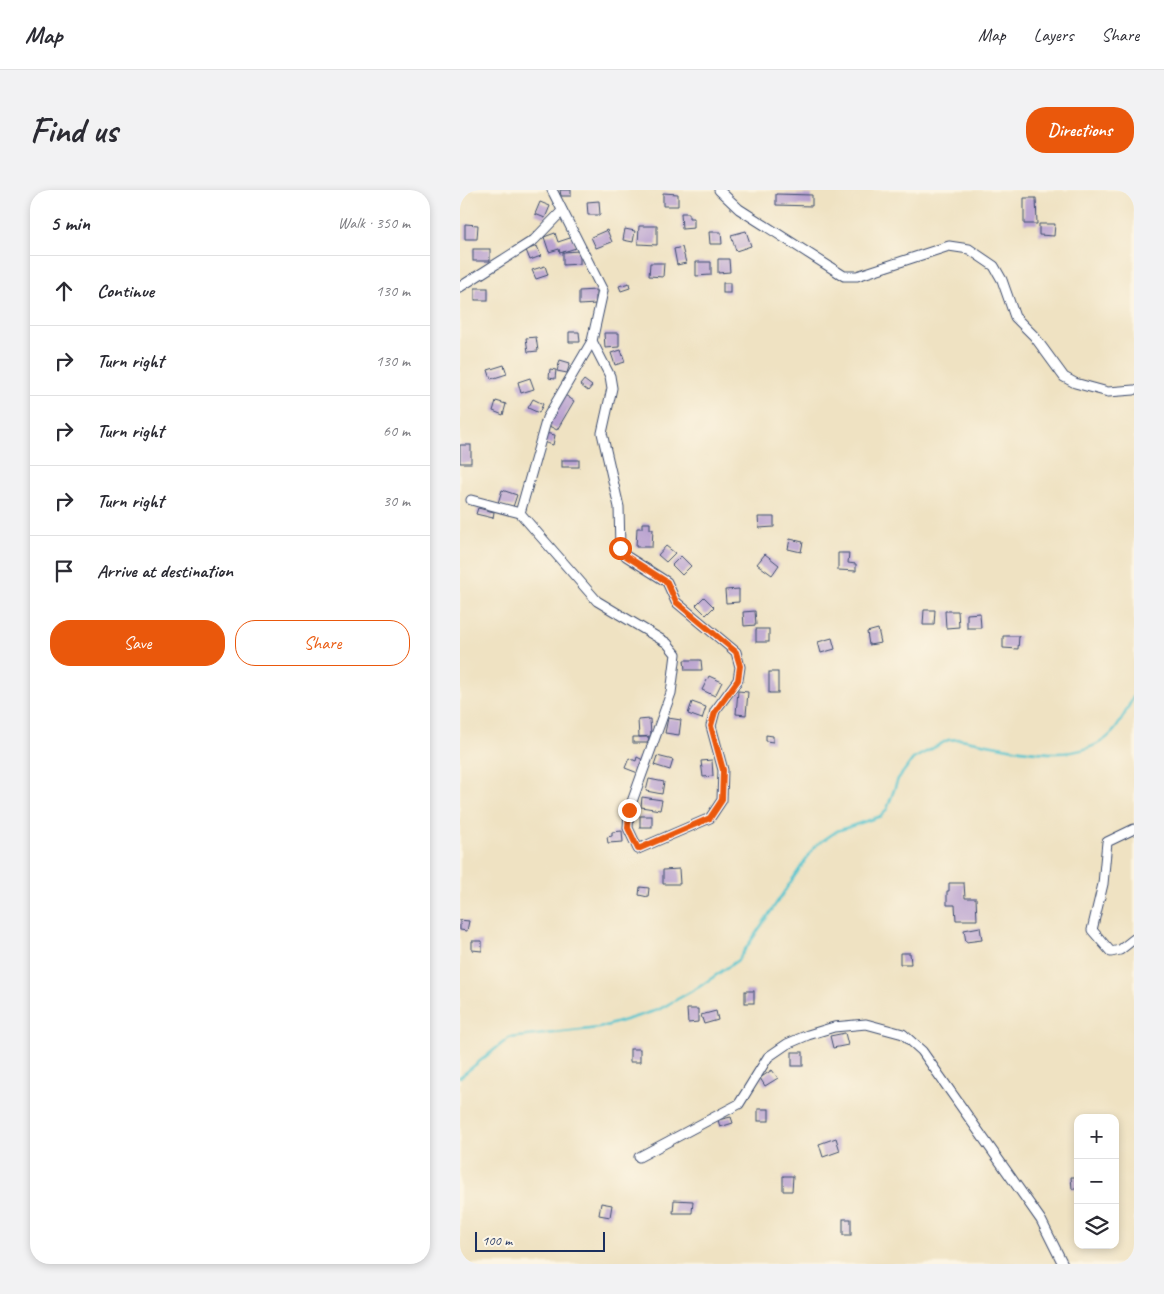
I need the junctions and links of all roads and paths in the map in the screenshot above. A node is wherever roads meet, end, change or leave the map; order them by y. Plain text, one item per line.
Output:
1 (552, 190) edge
2 (719, 190) edge
3 (562, 211) junction
4 (460, 287) edge
5 (592, 341) junction
6 (1134, 390) edge
7 (471, 500) dead end
8 (520, 513) junction
9 (1134, 829) edge
10 (1134, 940) edge
11 (639, 1157) dead end
12 (1063, 1264) edge

1 - 3 street
2 - 6 street
3 - 4 street
3 - 5 street
5 - 8 street
5 - 8 street
7 - 8 street
9 - 10 street
11 - 12 street

